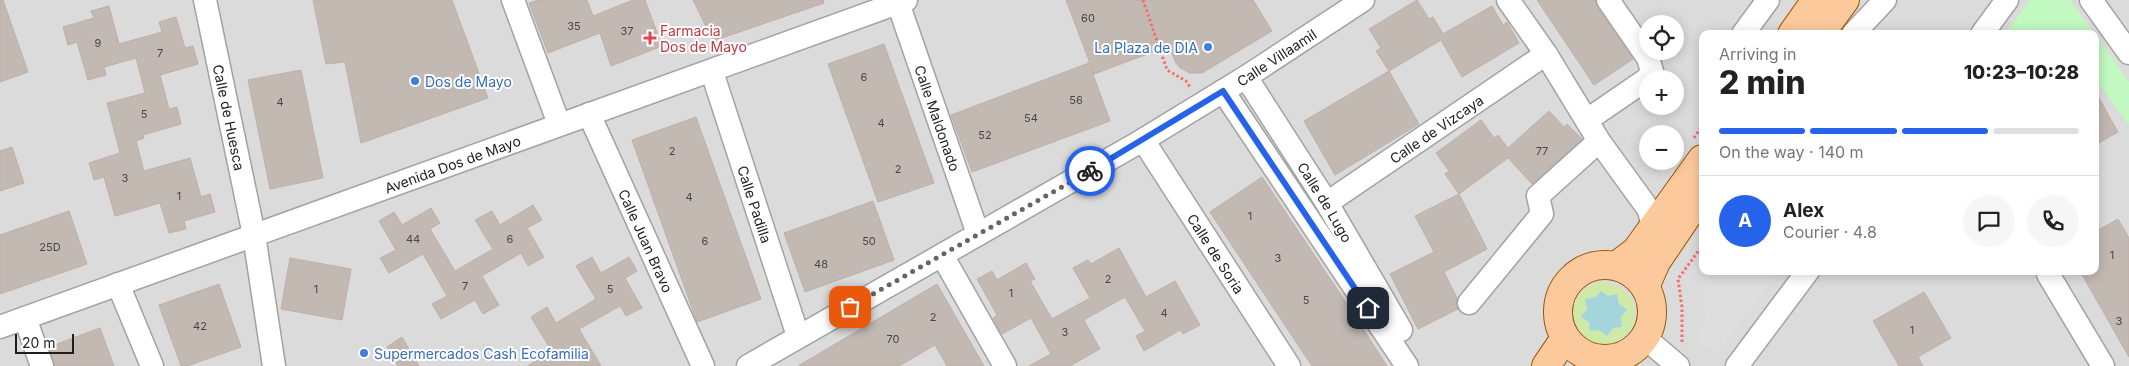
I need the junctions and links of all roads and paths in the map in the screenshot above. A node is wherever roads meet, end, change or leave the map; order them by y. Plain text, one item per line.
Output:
1 (205, 0) edge
2 (513, 0) edge
3 (1142, 0) edge
4 (1363, 0) edge
5 (1508, 0) edge
6 (1608, 0) edge
7 (1768, 0) edge
8 (1816, 0) edge
9 (1845, 0) edge
10 (1885, 0) edge
11 (2007, 0) edge
12 (2091, 0) edge
13 (901, 1) edge
14 (1746, 30) edge
15 (1795, 30) edge
16 (1823, 30) edge
17 (1857, 30) edge
18 (1985, 30) edge
19 (1546, 54) junction
20 (2129, 54) edge
21 (712, 72) junction
22 (1246, 77) junction
23 (1223, 91) junction
24 (1201, 105) junction
25 (589, 114) junction
26 (1587, 120) junction
27 (559, 124) junction
28 (1144, 140) junction
29 (1599, 141) junction
30 (1699, 163) edge
31 (1699, 198) edge
32 (1327, 203) junction
33 (1653, 228) junction
34 (978, 234) junction
35 (254, 235) junction
36 (1699, 250) edge
37 (942, 255) junction
38 (1616, 266) junction
39 (1805, 275) edge
40 (2049, 275) edge
41 (118, 284) junction
42 (1645, 287) junction
43 (1469, 303) dead end
44 (25, 318) junction
45 (0, 327) edge
46 (1401, 330) dead end
47 (798, 336) junction
48 (1565, 338) junction
49 (1645, 338) junction
50 (1589, 362) edge
51 (1678, 365) edge
52 (42, 366) edge
53 (152, 366) edge
54 (274, 366) edge
55 (703, 366) edge
56 (748, 366) edge
57 (1005, 366) edge
58 (1289, 366) edge
59 (1407, 366) edge
60 (1546, 366) edge
61 (1737, 366) edge
62 (2103, 366) edge

1 - 35 street, Calle de Huesca
2 - 27 street
3 - 24 path
4 - 22 street, Calle Villaamil
5 - 19 street
6 - 26 street
7 - 14 street
8 - 15 main road
9 - 16 main road
10 - 17 street
11 - 18 street
12 - 20 street
13 - 21 street, Avenida Dos de Mayo
13 - 34 street, Calle Maldonado
19 - 26 street
19 - 32 street, Calle de Vizcaya
21 - 25 street, Avenida Dos de Mayo
21 - 47 street, Calle Padilla
22 - 23 street, Calle Villaamil
22 - 32 street, Calle de Lugo
23 - 24 street, Calle Villaamil
23 - 59 street
24 - 28 street, Calle Villaamil
25 - 27 street, Avenida Dos de Mayo
25 - 55 street, Calle Juan Bravo
26 - 29 street
27 - 35 street, Avenida Dos de Mayo
28 - 34 street, Calle Villaamil
28 - 58 street, Calle de Soria
29 - 33 street
29 - 43 street
30 - 33 main road
31 - 42 main road
32 - 46 street, Calle de Lugo
33 - 38 main road
34 - 37 street, Calle Villaamil
35 - 41 street, Avenida Dos de Mayo
35 - 54 street, Calle de Huesca
36 - 51 path
37 - 47 street, Calle Villaamil
37 - 57 street
38 - 42 main road
38 - 48 main road
39 - 61 street
40 - 62 street
41 - 44 street, Avenida Dos de Mayo
41 - 53 street
42 - 49 main road
44 - 45 street, Avenida Dos de Mayo
44 - 52 street
47 - 56 street, Calle Villaamil
48 - 50 main road
48 - 60 main road
49 - 50 main road
49 - 51 street

